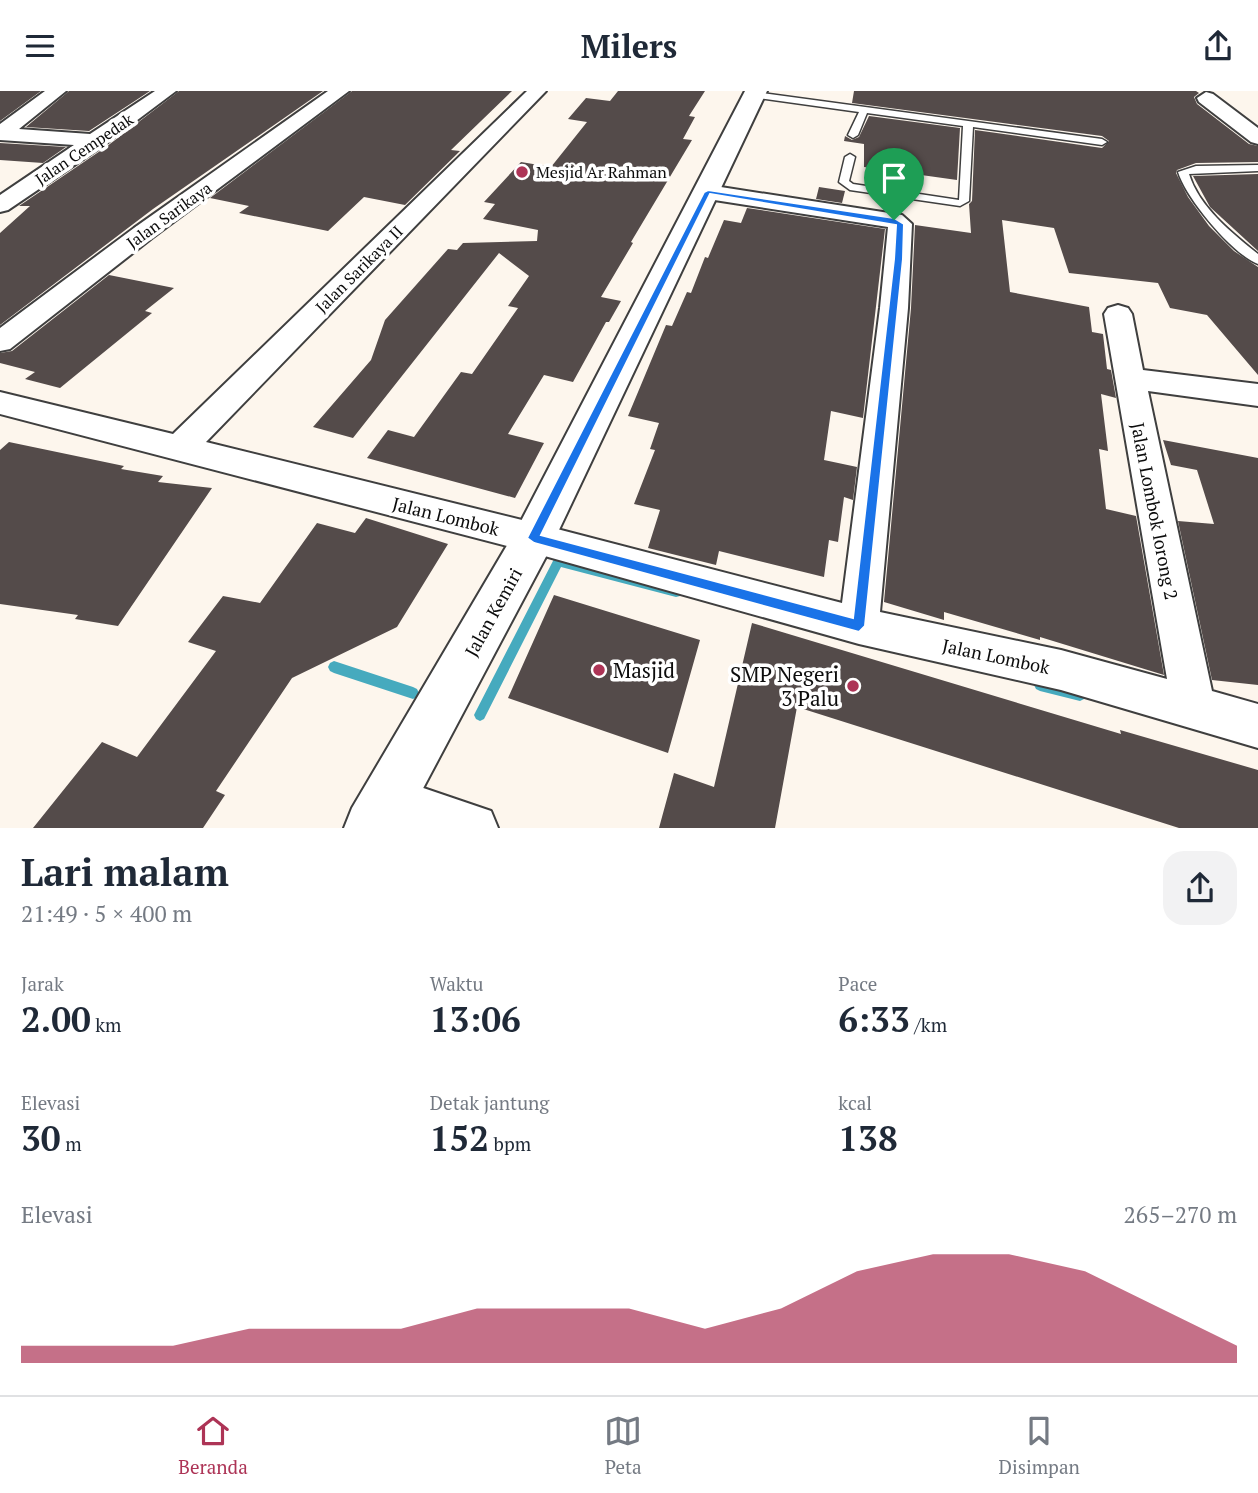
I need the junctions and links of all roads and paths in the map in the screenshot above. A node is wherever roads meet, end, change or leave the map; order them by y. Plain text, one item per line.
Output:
1 (57, 91) edge
2 (167, 91) edge
3 (340, 91) edge
4 (537, 91) edge
5 (755, 93) edge
6 (1206, 98) dead end
7 (863, 110) junction
8 (968, 125) junction
9 (0, 134) edge
10 (853, 135) dead end
11 (1258, 138) edge
12 (97, 141) junction
13 (1102, 142) dead end
14 (850, 157) dead end
15 (1258, 168) edge
16 (708, 192) junction
17 (0, 205) edge
18 (1258, 260) edge
19 (1118, 314) dead end
20 (0, 342) edge
21 (1129, 377) junction
22 (1258, 395) edge
23 (0, 403) edge
24 (181, 447) junction
25 (534, 538) junction
26 (859, 626) junction
27 (1194, 709) junction
28 (1258, 726) edge
29 (380, 814) edge
30 (474, 828) edge

1 - 9 street
2 - 12 street, Jalan Cempedak
3 - 20 street, Jalan Sarikaya
4 - 24 street, Jalan Sarikaya II
5 - 7 lane
5 - 16 street, Jalan Kemiri
6 - 11 street
7 - 8 lane
7 - 10 lane
8 - 13 lane
8 - 14 lane
9 - 12 street
12 - 17 street, Jalan Cempedak
15 - 18 lane
16 - 25 street, Jalan Kemiri
16 - 26 street
19 - 21 street, Jalan Lombok lorong 2
21 - 22 street
21 - 27 street, Jalan Lombok lorong 2
23 - 24 street, Jalan Lombok
24 - 25 street, Jalan Lombok
25 - 26 street, Jalan Lombok
25 - 29 street, Jalan Kemiri
26 - 27 street, Jalan Lombok
27 - 28 street, Jalan Lombok
29 - 30 street

